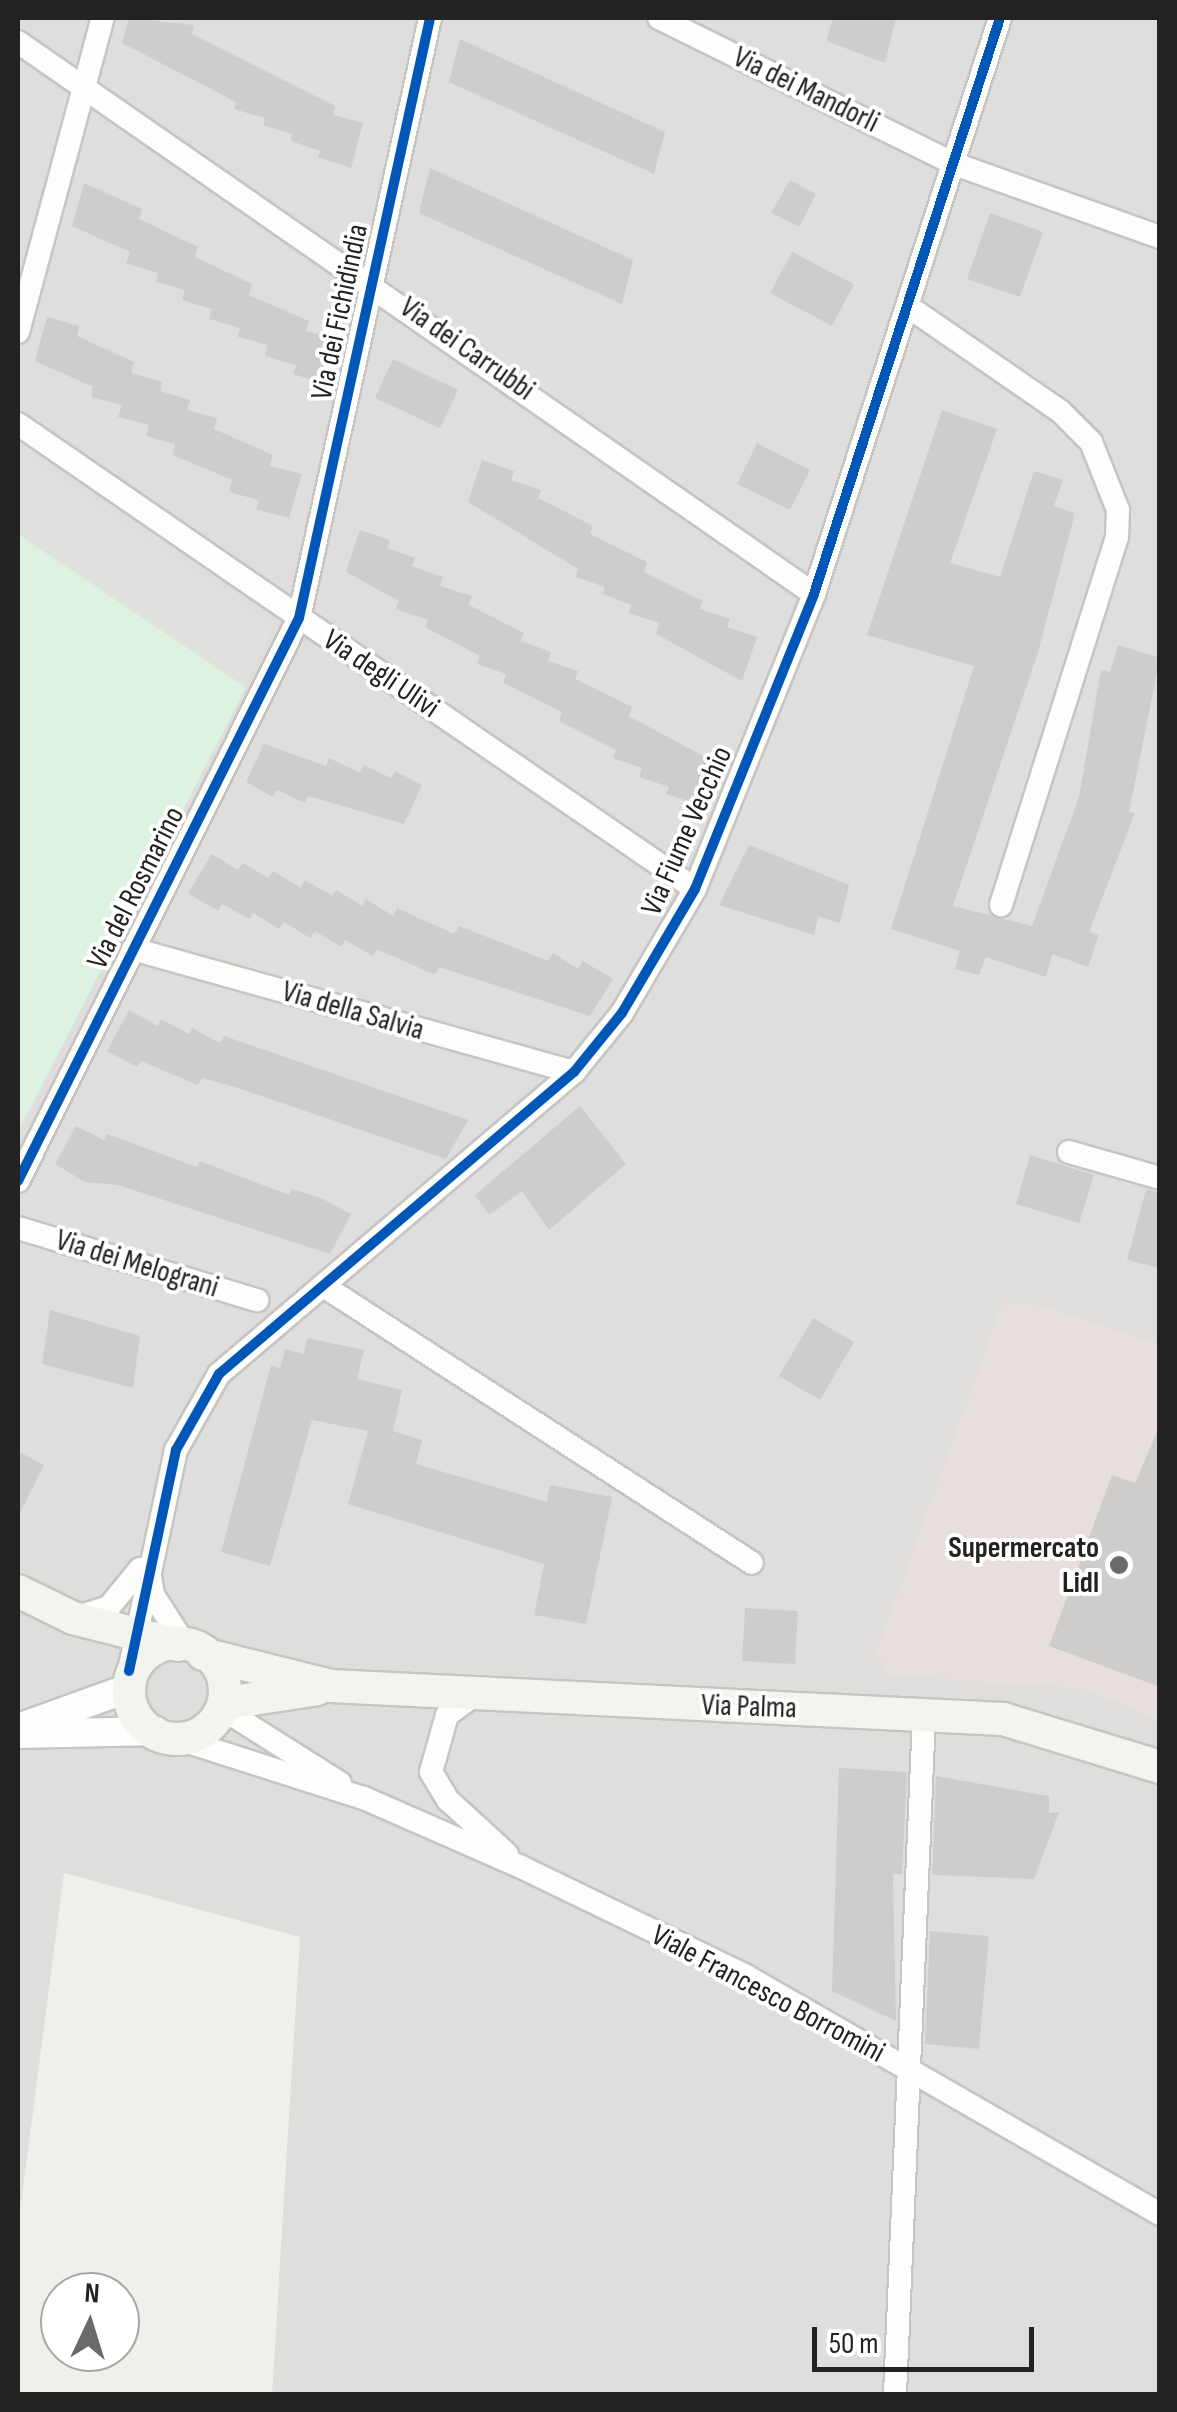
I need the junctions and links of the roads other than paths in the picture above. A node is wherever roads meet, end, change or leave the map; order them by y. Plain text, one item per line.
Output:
1 (103, 18) edge
2 (430, 18) edge
3 (659, 18) edge
4 (1000, 18) edge
5 (18, 42) edge
6 (84, 87) junction
7 (952, 163) junction
8 (1160, 237) edge
9 (372, 282) junction
10 (909, 307) junction
11 (18, 332) edge
12 (18, 424) edge
13 (814, 594) junction
14 (300, 618) junction
15 (695, 889) junction
16 (1000, 905) dead end
17 (133, 950) junction
18 (574, 1072) junction
19 (1068, 1152) dead end
20 (1160, 1178) edge
21 (18, 1182) edge
22 (18, 1228) edge
23 (325, 1287) junction
24 (256, 1300) dead end
25 (147, 1557) junction
26 (752, 1563) dead end
27 (18, 1590) edge
28 (74, 1618) junction
29 (132, 1630) junction
30 (192, 1650) junction
31 (127, 1682) junction
32 (332, 1686) junction
33 (473, 1696) junction
34 (227, 1707) junction
35 (924, 1715) junction
36 (18, 1731) edge
37 (160, 1732) junction
38 (1160, 1767) edge
39 (364, 1798) junction
40 (521, 1867) junction
41 (907, 2069) junction
42 (1160, 2214) edge
43 (895, 2394) edge

1 - 6 street
2 - 9 street, Via dei Fichidindia
3 - 7 street, Via dei Mandorli
4 - 7 street, Via Fiume Vecchio
5 - 6 street, Via dei Carrubbi
6 - 9 street, Via dei Carrubbi
6 - 11 street
7 - 8 street, Via dei Mandorli
7 - 10 street, Via Fiume Vecchio
9 - 13 street, Via dei Carrubbi
9 - 14 street, Via dei Fichidindia
10 - 13 street, Via Fiume Vecchio
10 - 16 street
12 - 14 street, Via degli Ulivi
13 - 15 street, Via Fiume Vecchio
14 - 15 street, Via degli Ulivi
14 - 17 street, Via del Rosmarino
15 - 18 street, Via Fiume Vecchio
17 - 18 street, Via della Salvia
17 - 21 street, Via del Rosmarino
18 - 23 street, Via Fiume Vecchio
19 - 20 street
22 - 24 street, Via dei Melograni
23 - 25 street, Via Fiume Vecchio
23 - 26 street
25 - 28 street
25 - 29 street, Via Fiume Vecchio
25 - 30 street
27 - 28 main road
28 - 29 main road
28 - 31 main road
29 - 30 main road
29 - 31 street, Via Fiume Vecchio
30 - 31 main road
30 - 32 main road
30 - 34 main road
31 - 36 street
31 - 37 main road
32 - 33 main road, Via Palma
32 - 34 main road
33 - 35 main road, Via Palma
33 - 40 street
34 - 37 main road
34 - 39 street
35 - 38 main road, Via Palma
35 - 41 street
36 - 37 street
37 - 39 street
39 - 40 street, Viale Francesco Borromini
40 - 41 street, Viale Francesco Borromini
41 - 42 street, Viale Francesco Borromini
41 - 43 street

